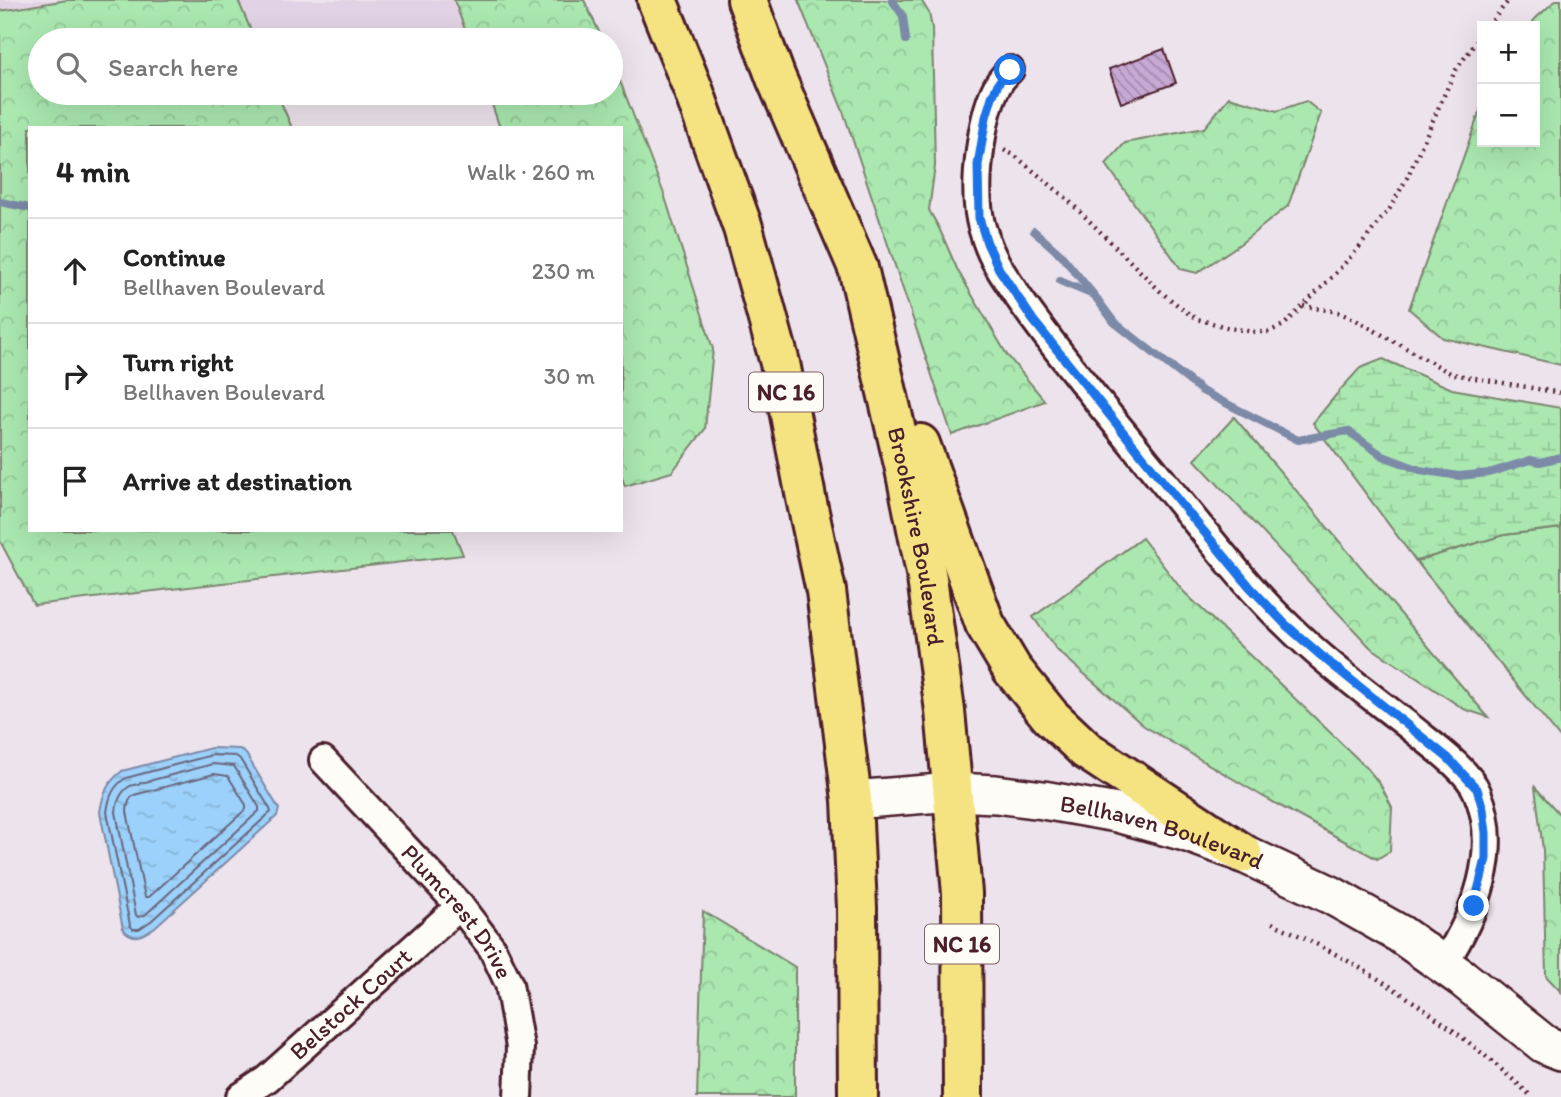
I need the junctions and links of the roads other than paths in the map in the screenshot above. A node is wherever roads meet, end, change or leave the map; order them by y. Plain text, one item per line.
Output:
1 (657, 0) edge
2 (747, 0) edge
3 (1010, 70) dead end
4 (858, 268) junction
5 (323, 760) dead end
6 (953, 792) junction
7 (852, 800) junction
8 (1242, 853) junction
9 (460, 906) junction
10 (1443, 965) junction
11 (1555, 1056) edge
12 (240, 1097) edge
13 (518, 1097) edge
14 (858, 1097) edge
15 (963, 1097) edge

1 - 7 highway, NC 16
2 - 4 highway, Brookshire Boulevard / NC 16
3 - 10 street
4 - 6 highway, Brookshire Boulevard / NC 16
4 - 8 highway
5 - 9 street, Plumcrest Drive
6 - 7 main road, Bellhaven Boulevard
6 - 8 main road, Bellhaven Boulevard
6 - 15 highway, Brookshire Boulevard / NC 16
7 - 14 highway, NC 16
8 - 10 main road, Bellhaven Boulevard
9 - 12 street, Belstock Court
9 - 13 street, Plumcrest Drive
10 - 11 main road, Bellhaven Boulevard

